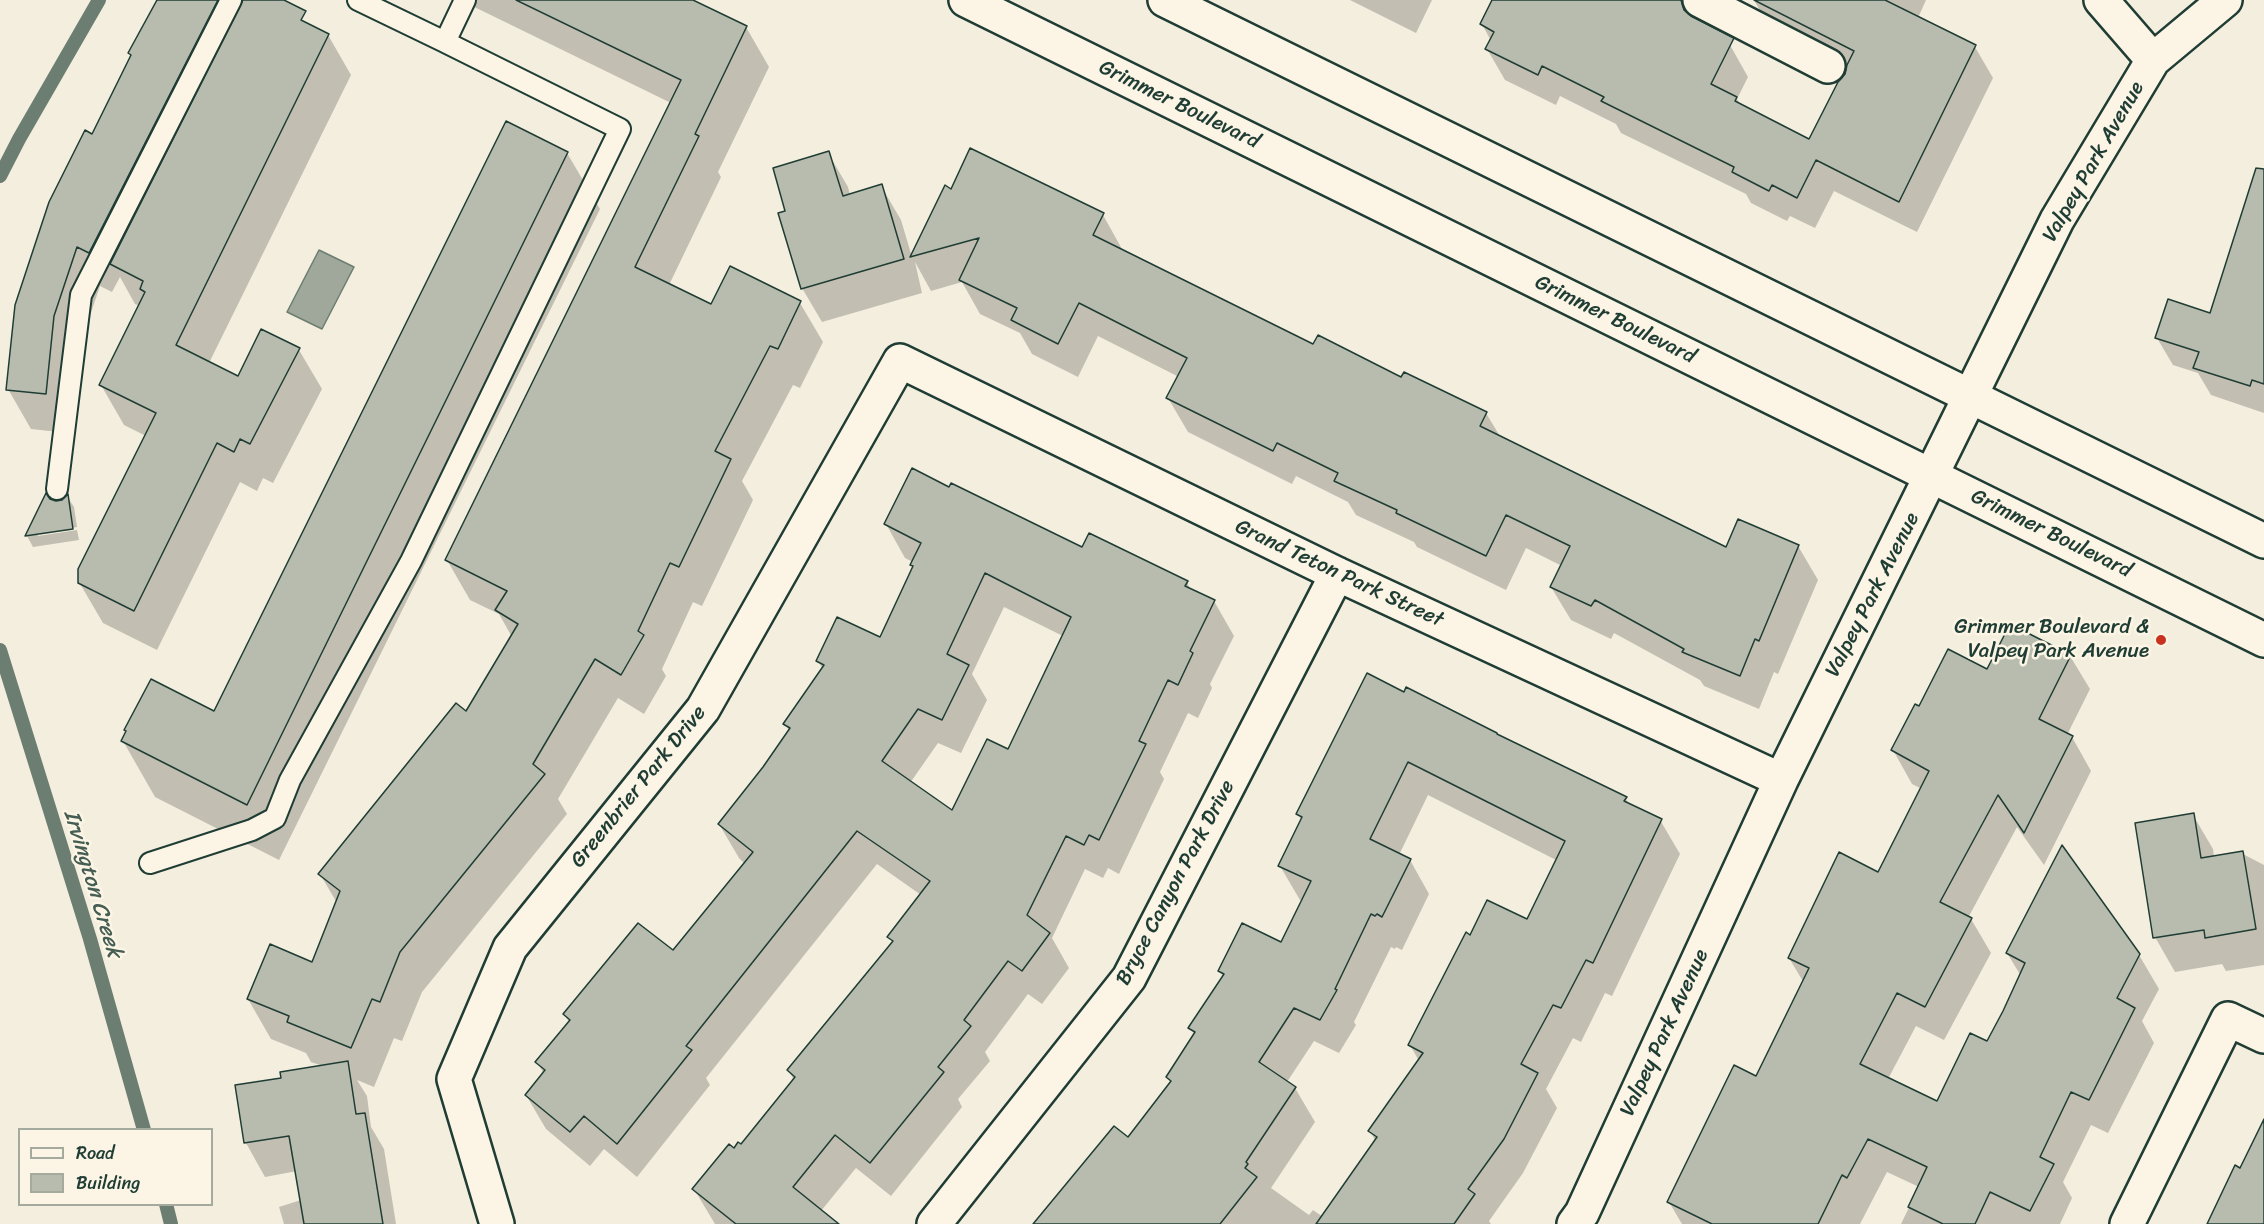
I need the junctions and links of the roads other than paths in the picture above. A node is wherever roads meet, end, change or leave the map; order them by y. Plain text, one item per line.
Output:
1 (231, 0) edge
2 (358, 0) edge
3 (465, 0) edge
4 (966, 0) edge
5 (1165, 0) edge
6 (1700, 0) edge
7 (2101, 0) edge
8 (2226, 0) edge
9 (445, 42) junction
10 (2153, 60) junction
11 (1828, 66) dead end
12 (900, 361) joint
13 (1971, 396) junction
14 (1933, 475) junction
15 (57, 489) dead end
16 (2264, 541) edge
17 (1337, 574) junction
18 (2264, 640) edge
19 (1780, 780) junction
20 (150, 864) dead end
21 (2264, 1036) edge
22 (1585, 1220) edge
23 (497, 1224) edge
24 (934, 1224) edge
25 (2127, 1224) edge

1 - 15 lane
2 - 9 lane
3 - 9 lane
4 - 14 street, Grimmer Boulevard
5 - 13 street
6 - 11 street
7 - 10 street
8 - 10 street, Valpey Park Avenue
9 - 20 lane
10 - 13 street, Valpey Park Avenue
12 - 17 street, Grand Teton Park Street
12 - 23 street, Greenbrier Park Drive
13 - 14 street, Valpey Park Avenue
13 - 16 street
14 - 18 street, Grimmer Boulevard
14 - 19 street, Valpey Park Avenue
17 - 19 street, Grand Teton Park Street
17 - 24 street, Bryce Canyon Park Drive
19 - 22 street, Valpey Park Avenue
21 - 25 street

